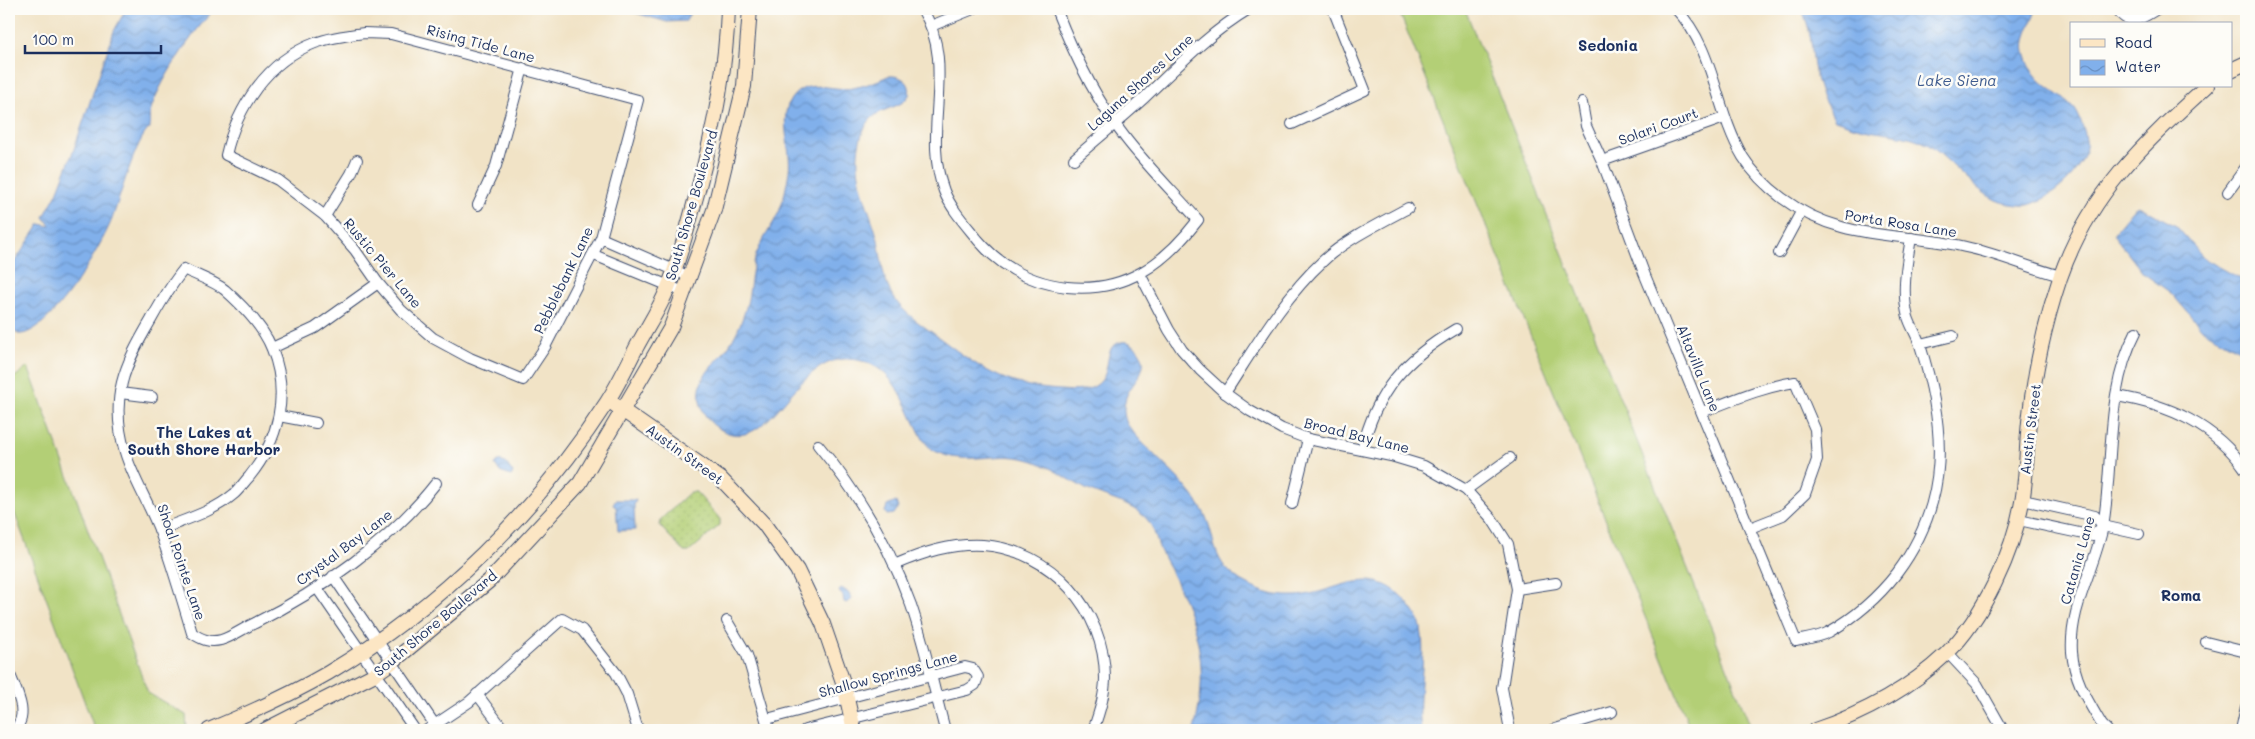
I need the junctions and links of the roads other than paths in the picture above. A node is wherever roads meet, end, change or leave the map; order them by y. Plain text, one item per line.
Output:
1 (728, 9) edge
2 (750, 9) edge
3 (922, 9) edge
4 (973, 9) edge
5 (1056, 9) edge
6 (1250, 9) edge
7 (1333, 9) edge
8 (1676, 9) edge
9 (2116, 9) edge
10 (2157, 9) edge
11 (931, 26) junction
12 (2246, 63) edge
13 (523, 68) junction
14 (2232, 70) edge
15 (2205, 88) edge
16 (638, 100) joint
17 (1582, 103) dead end
18 (1724, 118) junction
19 (1115, 124) junction
20 (1292, 124) dead end
21 (226, 155) joint
22 (1074, 159) dead end
23 (357, 160) dead end
24 (1602, 161) junction
25 (2246, 167) edge
26 (2228, 192) dead end
27 (478, 205) dead end
28 (1408, 208) dead end
29 (1801, 212) junction
30 (325, 216) junction
31 (601, 238) junction
32 (1911, 238) junction
33 (1779, 253) dead end
34 (594, 255) junction
35 (674, 270) junction
36 (1140, 274) junction
37 (2061, 276) junction
38 (690, 277) junction
39 (378, 284) junction
40 (669, 286) junction
41 (684, 292) junction
42 (1456, 329) dead end
43 (2136, 332) dead end
44 (1953, 336) dead end
45 (1920, 344) junction
46 (272, 348) junction
47 (524, 380) joint
48 (1225, 393) junction
49 (120, 394) junction
50 (152, 396) dead end
51 (2116, 396) junction
52 (608, 401) junction
53 (623, 410) junction
54 (1702, 412) junction
55 (279, 416) junction
56 (316, 423) dead end
57 (1308, 439) junction
58 (818, 445) dead end
59 (1362, 450) junction
60 (1510, 458) dead end
61 (2246, 470) edge
62 (436, 483) dead end
63 (1466, 490) junction
64 (2023, 500) junction
65 (1292, 504) dead end
66 (2019, 520) junction
67 (2103, 526) junction
68 (1750, 528) junction
69 (160, 530) junction
70 (2139, 534) dead end
71 (894, 564) junction
72 (333, 576) junction
73 (1556, 583) dead end
74 (317, 588) junction
75 (1517, 588) junction
76 (727, 621) dead end
77 (203, 640) joint
78 (376, 641) junction
79 (2206, 642) dead end
80 (1947, 652) junction
81 (2246, 652) edge
82 (360, 653) junction
83 (391, 663) junction
84 (9, 672) edge
85 (375, 674) junction
86 (931, 676) junction
87 (478, 694) junction
88 (936, 697) junction
89 (847, 699) junction
90 (2246, 707) edge
91 (1612, 712) dead end
92 (767, 719) junction
93 (853, 724) edge
94 (431, 728) edge
95 (14, 730) edge
96 (209, 730) edge
97 (265, 730) edge
98 (415, 730) edge
99 (504, 730) edge
100 (638, 730) edge
101 (769, 730) edge
102 (805, 730) edge
103 (945, 730) edge
104 (1093, 730) edge
105 (1510, 730) edge
106 (1552, 730) edge
107 (1815, 730) edge
108 (2004, 730) edge
109 (2107, 730) edge
110 (2241, 730) edge

1 - 35 street, South Shore Boulevard
2 - 38 street, South Shore Boulevard
3 - 11 street
4 - 11 street
5 - 19 street
6 - 19 street, Laguna Shores Lane
7 - 20 street
8 - 18 street, Porta Rosa Lane
9 - 10 street
11 - 36 street
12 - 14 street
13 - 16 street, Rising Tide Lane
13 - 21 street, Rising Tide Lane
13 - 27 street
15 - 37 street, Austin Street
16 - 31 street, Pebblebank Lane
17 - 24 street, Altavilla Lane
18 - 24 street, Solari Court
18 - 29 street, Porta Rosa Lane
19 - 22 street, Laguna Shores Lane
19 - 36 street
21 - 30 street, Rustic Pier Lane
23 - 30 street
24 - 54 street, Altavilla Lane
25 - 26 street
28 - 48 street
29 - 32 street, Porta Rosa Lane
29 - 33 street
30 - 39 street, Rustic Pier Lane
31 - 34 street, Pebblebank Lane
31 - 35 street
32 - 37 street, Porta Rosa Lane
32 - 45 street
34 - 40 street
34 - 47 street, Pebblebank Lane
35 - 38 street
35 - 40 street, South Shore Boulevard
36 - 48 street, Broad Bay Lane
37 - 64 street, Austin Street
38 - 41 street, South Shore Boulevard
39 - 46 street
39 - 47 street, Rustic Pier Lane
40 - 41 street
40 - 52 street, South Shore Boulevard
41 - 53 street, South Shore Boulevard
42 - 59 street
43 - 51 street, Catania Lane
44 - 45 street
45 - 68 street, Altavilla Lane
46 - 49 street, Shoal Pointe Lane
46 - 55 street
48 - 57 street, Broad Bay Lane
49 - 50 street
49 - 69 street, Shoal Pointe Lane
51 - 61 street
51 - 67 street, Catania Lane
52 - 53 street, Austin Street
52 - 78 street, South Shore Boulevard
53 - 83 street, South Shore Boulevard
53 - 89 street, Austin Street
54 - 68 street, Altavilla Lane
54 - 68 street
55 - 56 street
55 - 69 street
57 - 59 street, Broad Bay Lane
57 - 65 street
58 - 71 street
59 - 63 street, Broad Bay Lane
60 - 63 street
62 - 72 street, Crystal Bay Lane
63 - 75 street, Broad Bay Lane
64 - 66 street, Austin Street
64 - 67 street
66 - 67 street
66 - 80 street, Austin Street
67 - 70 street
67 - 109 street, Catania Lane
69 - 77 street, Shoal Pointe Lane
71 - 86 street
71 - 104 street
72 - 74 street, Crystal Bay Lane
72 - 78 street
73 - 75 street
74 - 77 street, Crystal Bay Lane
74 - 82 street
75 - 105 street, Broad Bay Lane
76 - 92 street
78 - 82 street, South Shore Boulevard
78 - 83 street
79 - 81 street
80 - 107 street, Austin Street
80 - 108 street
82 - 85 street
82 - 96 street, South Shore Boulevard
83 - 85 street, South Shore Boulevard
83 - 94 street
84 - 95 street
85 - 97 street, South Shore Boulevard
85 - 98 street
86 - 88 street
86 - 88 street, Shallow Springs Lane
86 - 89 street, Shallow Springs Lane
87 - 94 street
87 - 99 street
87 - 100 street
88 - 93 street, Shallow Springs Lane
88 - 103 street
89 - 92 street, Shallow Springs Lane
89 - 93 street, Austin Street
90 - 110 street
91 - 106 street
92 - 101 street
93 - 102 street, Shallow Springs Lane

